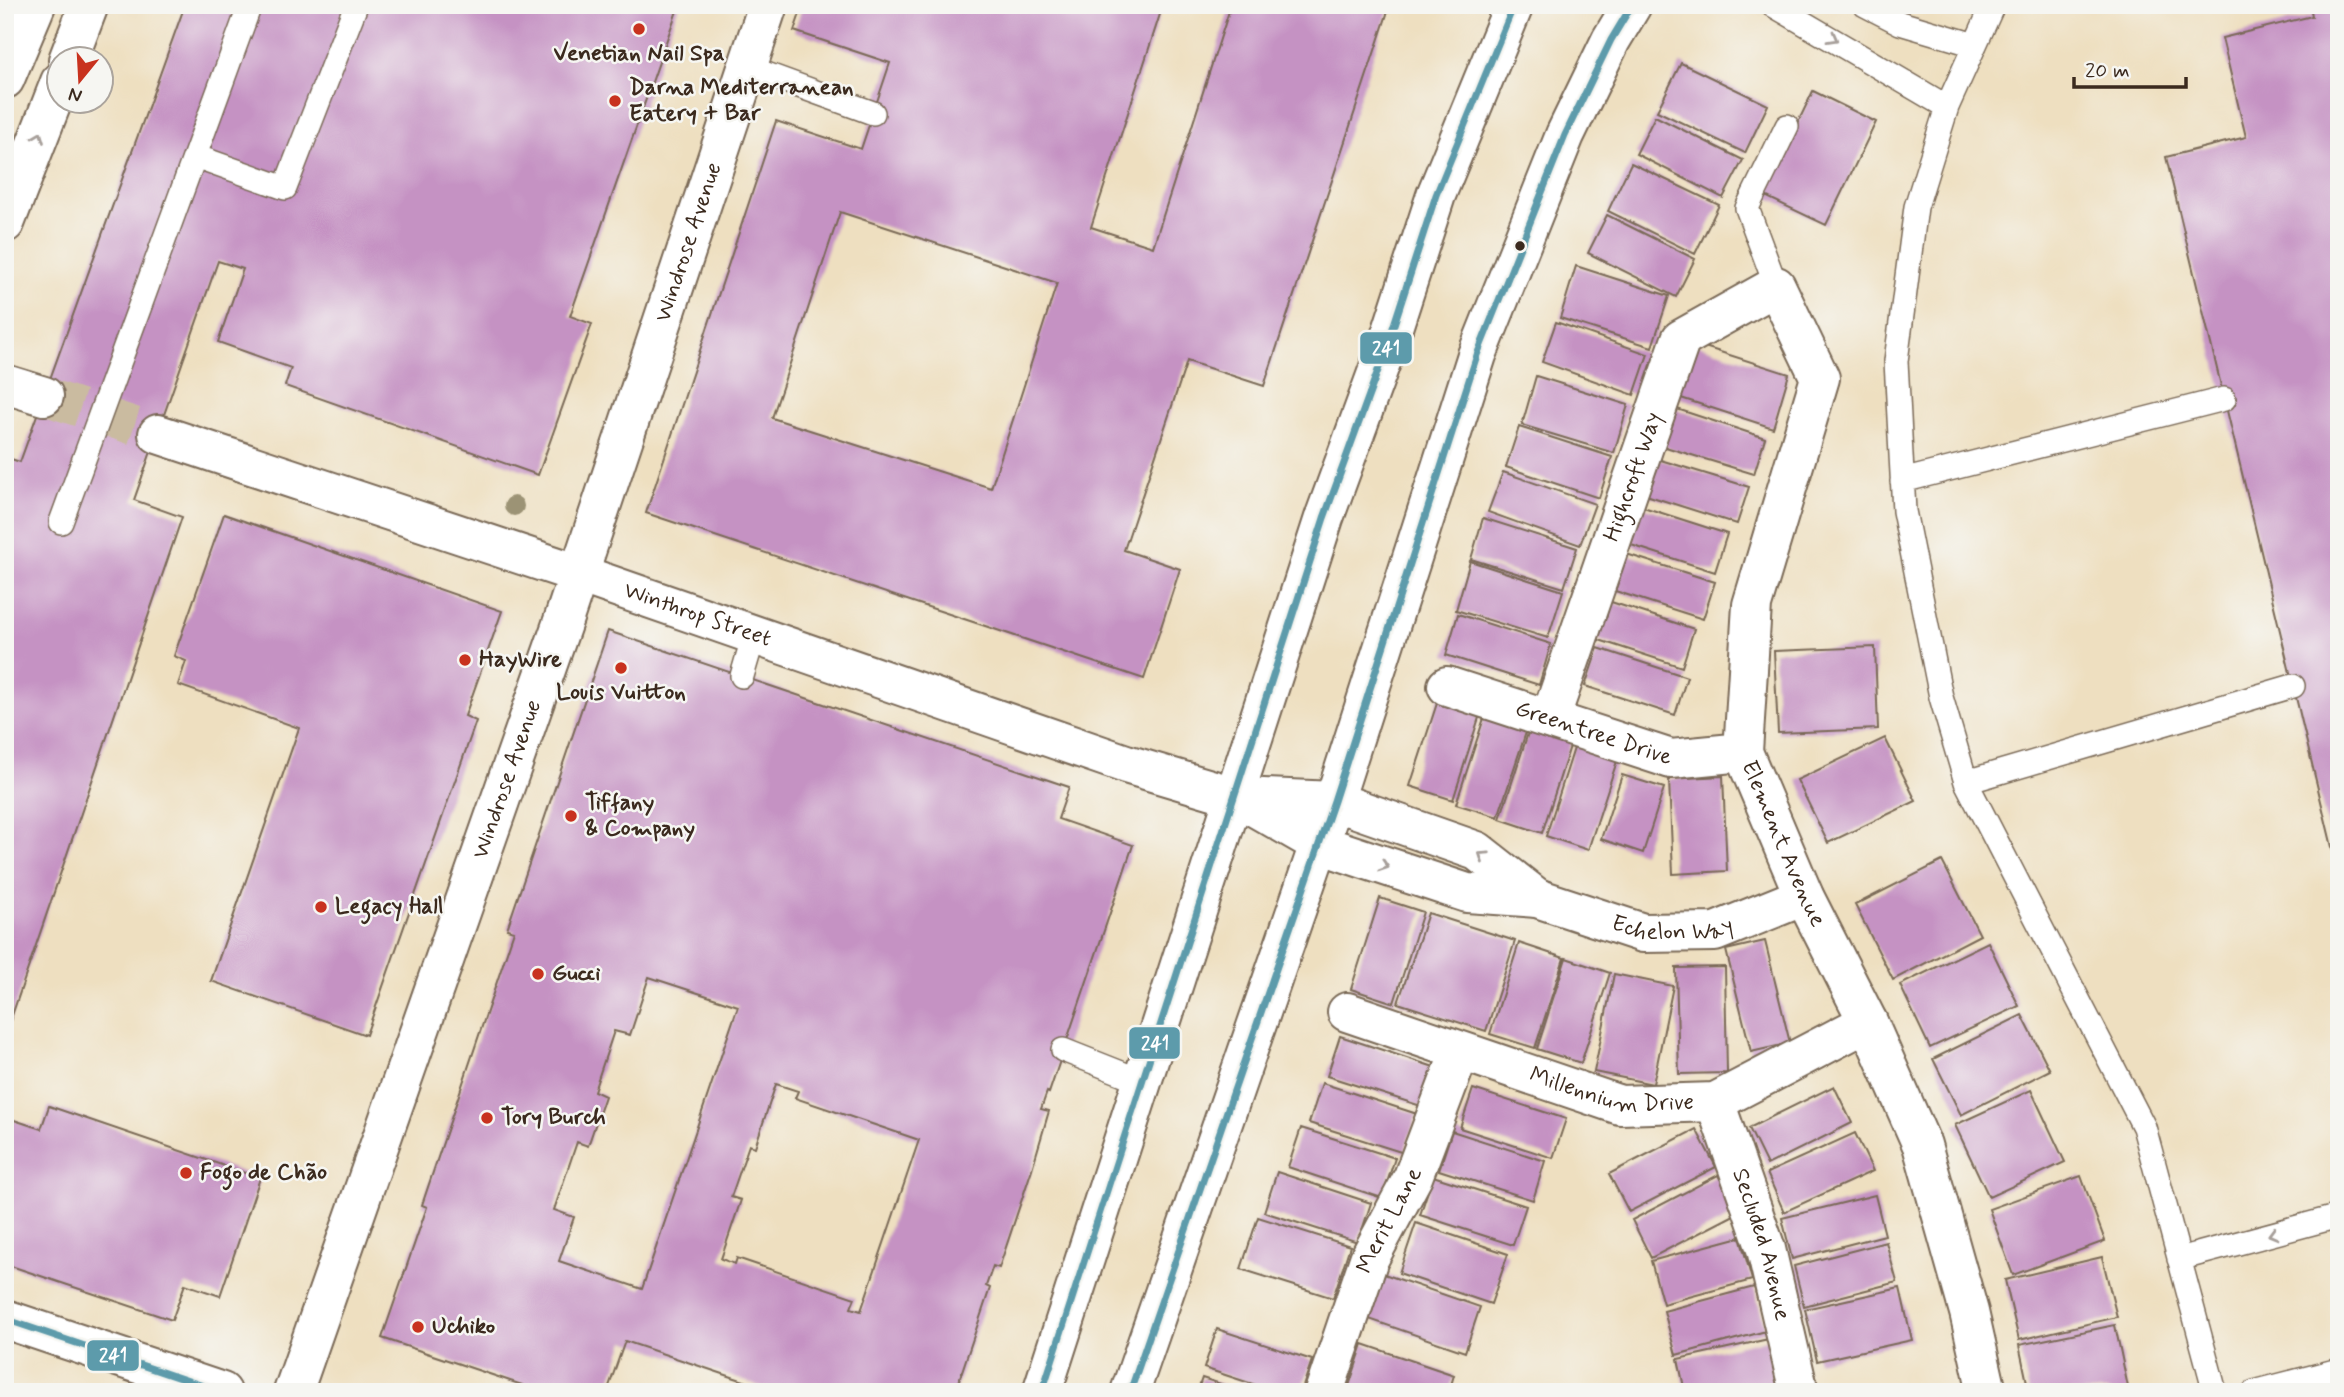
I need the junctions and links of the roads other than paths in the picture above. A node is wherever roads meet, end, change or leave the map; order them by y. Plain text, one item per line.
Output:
1 (36, 5) edge
2 (89, 5) edge
3 (250, 5) edge
4 (356, 5) edge
5 (768, 5) edge
6 (1514, 5) edge
7 (1632, 5) edge
8 (1773, 5) edge
9 (1865, 5) edge
10 (1993, 5) edge
11 (1975, 45) junction
12 (73, 46) edge
13 (747, 67) junction
14 (5, 79) edge
15 (1947, 107) junction
16 (873, 113) dead end
17 (47, 116) edge
18 (1787, 125) dead end
19 (195, 156) junction
20 (5, 223) edge
21 (1776, 286) junction
22 (5, 384) edge
23 (44, 396) tunnel mouth
24 (2224, 399) dead end
25 (158, 434) tunnel mouth
26 (1902, 481) junction
27 (61, 522) dead end
28 (579, 574) junction
29 (754, 635) junction
30 (742, 677) dead end
31 (1447, 686) dead end
32 (2293, 686) dead end
33 (1550, 719) junction
34 (1742, 752) junction
35 (1966, 782) junction
36 (1237, 797) junction
37 (1334, 801) junction
38 (1319, 844) junction
39 (1804, 896) junction
40 (1537, 898) junction
41 (1347, 1012) dead end
42 (1868, 1022) junction
43 (1063, 1050) dead end
44 (1460, 1052) junction
45 (1144, 1082) junction
46 (1715, 1102) junction
47 (2339, 1216) edge
48 (2179, 1259) junction
49 (5, 1319) edge
50 (2339, 1370) edge
51 (222, 1392) edge
52 (293, 1392) edge
53 (1042, 1392) edge
54 (1130, 1392) edge
55 (1324, 1392) edge
56 (1799, 1392) edge
57 (1987, 1392) edge
58 (2215, 1392) edge
59 (2254, 1392) edge

1 - 14 main road
2 - 12 main road
3 - 19 lane
4 - 19 lane
5 - 13 main road, Windrose Avenue
6 - 36 main road
7 - 37 main road
8 -> 15 lane
9 - 11 lane
10 - 11 lane
11 - 15 lane
13 - 16 lane
13 - 28 main road, Windrose Avenue
15 - 26 lane
20 -> 17 main road
18 - 21 lane
19 - 27 lane
21 - 33 main road, Highcroft Way
21 - 34 main road, Element Avenue
22 - 23 main road
24 - 26 lane
25 - 28 main road, Winthrop Street
26 - 35 lane
28 - 29 main road, Winthrop Street
28 - 52 main road, Windrose Avenue
29 - 30 lane
29 - 36 main road, Winthrop Street
31 - 33 main road, Greentree Drive
32 - 35 lane
33 - 34 main road, Greentree Drive
34 - 39 main road, Element Avenue
35 - 48 lane
36 - 37 main road, Winthrop Street
36 - 38 main road, Winthrop Street
36 - 45 main road
37 - 38 main road
40 -> 37 main road, Echelon Way
38 -> 40 main road, Echelon Way
38 - 54 main road
39 - 40 main road, Echelon Way
39 - 42 main road, Element Avenue
41 - 44 main road, Millennium Drive
42 - 46 main road, Millennium Drive
42 - 57 main road, Element Avenue
43 - 45 lane
44 - 46 main road, Millennium Drive
44 - 55 main road, Merit Lane
45 - 53 main road
46 - 56 main road, Secluded Avenue
47 -> 48 lane
48 - 58 lane
49 - 51 main road
50 - 59 lane

